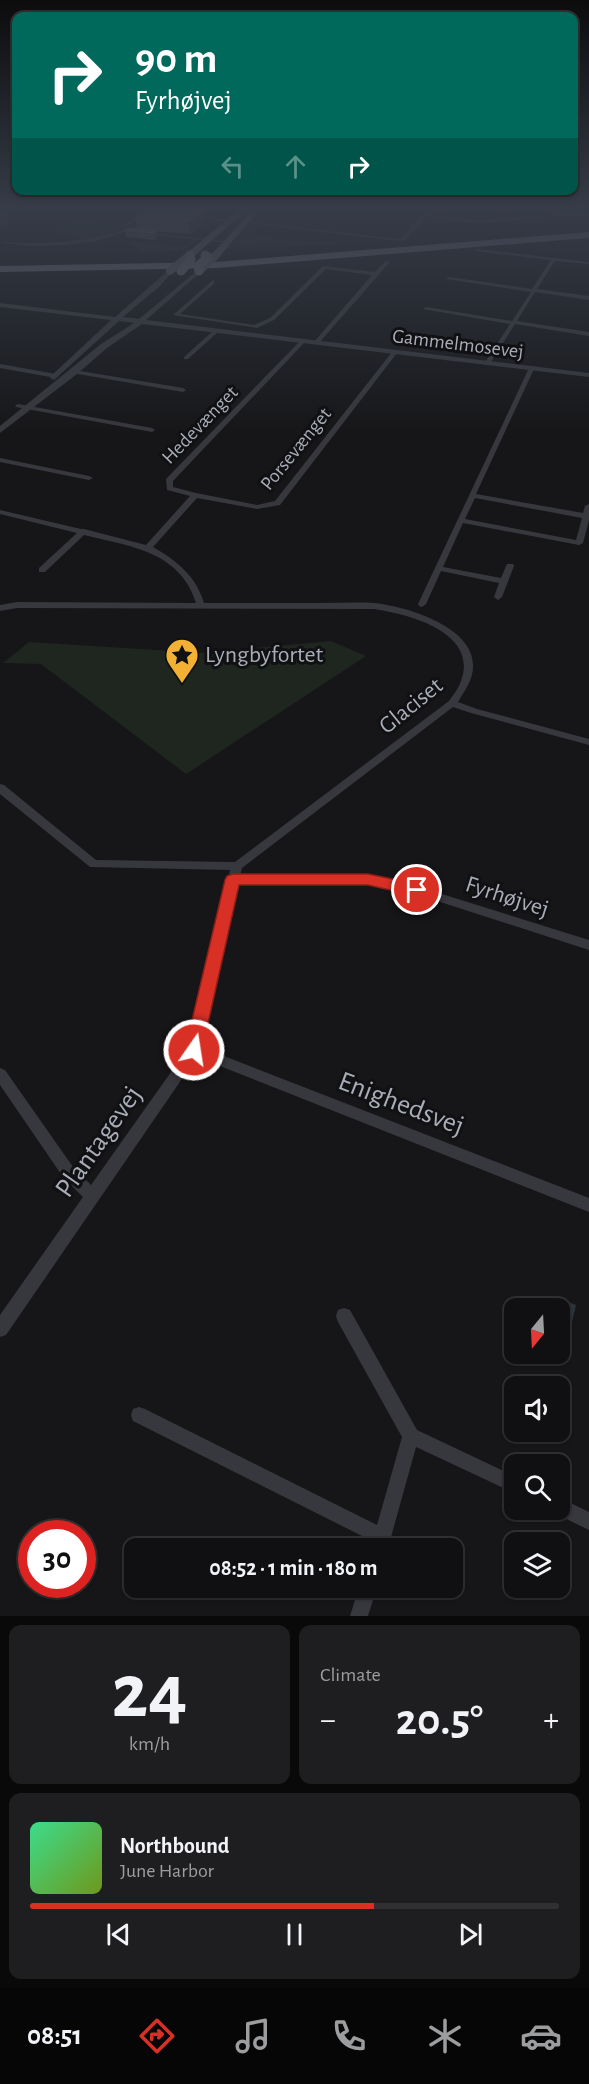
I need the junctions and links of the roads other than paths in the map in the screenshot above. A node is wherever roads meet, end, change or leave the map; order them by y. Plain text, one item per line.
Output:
1 (157, 283) edge
2 (179, 283) edge
3 (211, 283) edge
4 (308, 283) edge
5 (368, 283) edge
6 (480, 283) edge
7 (539, 283) edge
8 (534, 291) junction
9 (589, 298) edge
10 (0, 305) edge
11 (426, 309) dead end
12 (117, 320) junction
13 (140, 322) junction
14 (513, 322) junction
15 (255, 327) junction
16 (215, 332) junction
17 (589, 334) edge
18 (252, 336) junction
19 (302, 342) junction
20 (316, 344) junction
21 (394, 353) junction
22 (186, 358) dead end
23 (487, 364) junction
24 (0, 366) edge
25 (531, 369) junction
26 (74, 372) junction
27 (589, 375) edge
28 (57, 376) junction
29 (183, 390) dead end
30 (18, 406) junction
31 (28, 408) junction
32 (0, 420) edge
33 (0, 430) edge
34 (152, 430) dead end
35 (0, 460) edge
36 (89, 478) dead end
37 (195, 495) junction
38 (473, 496) junction
39 (589, 506) edge
40 (0, 512) edge
41 (586, 516) junction
42 (461, 520) junction
43 (84, 531) junction
44 (148, 548) junction
45 (510, 566) dead end
46 (438, 568) junction
47 (42, 570) dead end
48 (504, 581) junction
49 (498, 597) dead end
50 (422, 603) dead end
51 (201, 606) junction
52 (0, 608) edge
53 (452, 703) junction
54 (589, 742) edge
55 (0, 788) edge
56 (237, 866) junction
57 (233, 880) junction
58 (589, 945) edge
59 (194, 1050) junction
60 (0, 1074) edge
61 (92, 1196) junction
62 (589, 1205) edge
63 (344, 1316) dead end
64 (0, 1329) edge
65 (139, 1415) dead end
66 (411, 1436) junction
67 (504, 1480) edge
68 (570, 1512) edge
69 (589, 1521) edge
70 (373, 1538) edge
71 (382, 1538) edge
72 (365, 1598) edge
73 (359, 1616) edge

1 - 12 street
2 - 13 street
3 - 15 street
4 - 15 street
5 - 20 street
6 - 8 street
7 - 8 street
8 - 9 street
8 - 14 street
10 - 12 street, Gammelmosevej
11 - 14 street
12 - 13 street, Gammelmosevej
12 - 28 street
13 - 16 street, Gammelmosevej
13 - 26 street
14 - 17 street
14 - 23 street
15 - 18 street
16 - 18 street, Gammelmosevej
16 - 22 street
18 - 19 street, Gammelmosevej
19 - 20 street, Gammelmosevej
19 - 37 street, Hedevænget
20 - 21 street, Gammelmosevej
21 - 23 street, Gammelmosevej
21 - 37 street, Porsevænget
23 - 25 street, Gammelmosevej
24 - 28 street
25 - 27 street, Gammelmosevej
25 - 38 street
26 - 29 street
26 - 31 street
28 - 30 street
30 - 31 street
30 - 32 street
31 - 33 street
31 - 34 street
35 - 36 street
37 - 44 street, Hedevænget
38 - 41 street
38 - 42 street
39 - 41 street
40 - 43 street
41 - 42 street
42 - 46 street
43 - 44 street
43 - 47 street
44 - 51 street
45 - 48 street
46 - 48 street
46 - 50 street
48 - 49 street
51 - 52 street, Glaciset
51 - 53 street, Glaciset
53 - 54 street
53 - 56 street, Glaciset
55 - 56 street
56 - 57 street, Plantagevej
57 - 58 street, Fyrhøjvej
57 - 59 street, Plantagevej
59 - 61 street, Plantagevej
59 - 62 street, Enighedsvej
60 - 61 street
61 - 64 street, Plantagevej
63 - 66 street
65 - 70 street
66 - 67 street
66 - 71 street
68 - 69 street
72 - 73 street

